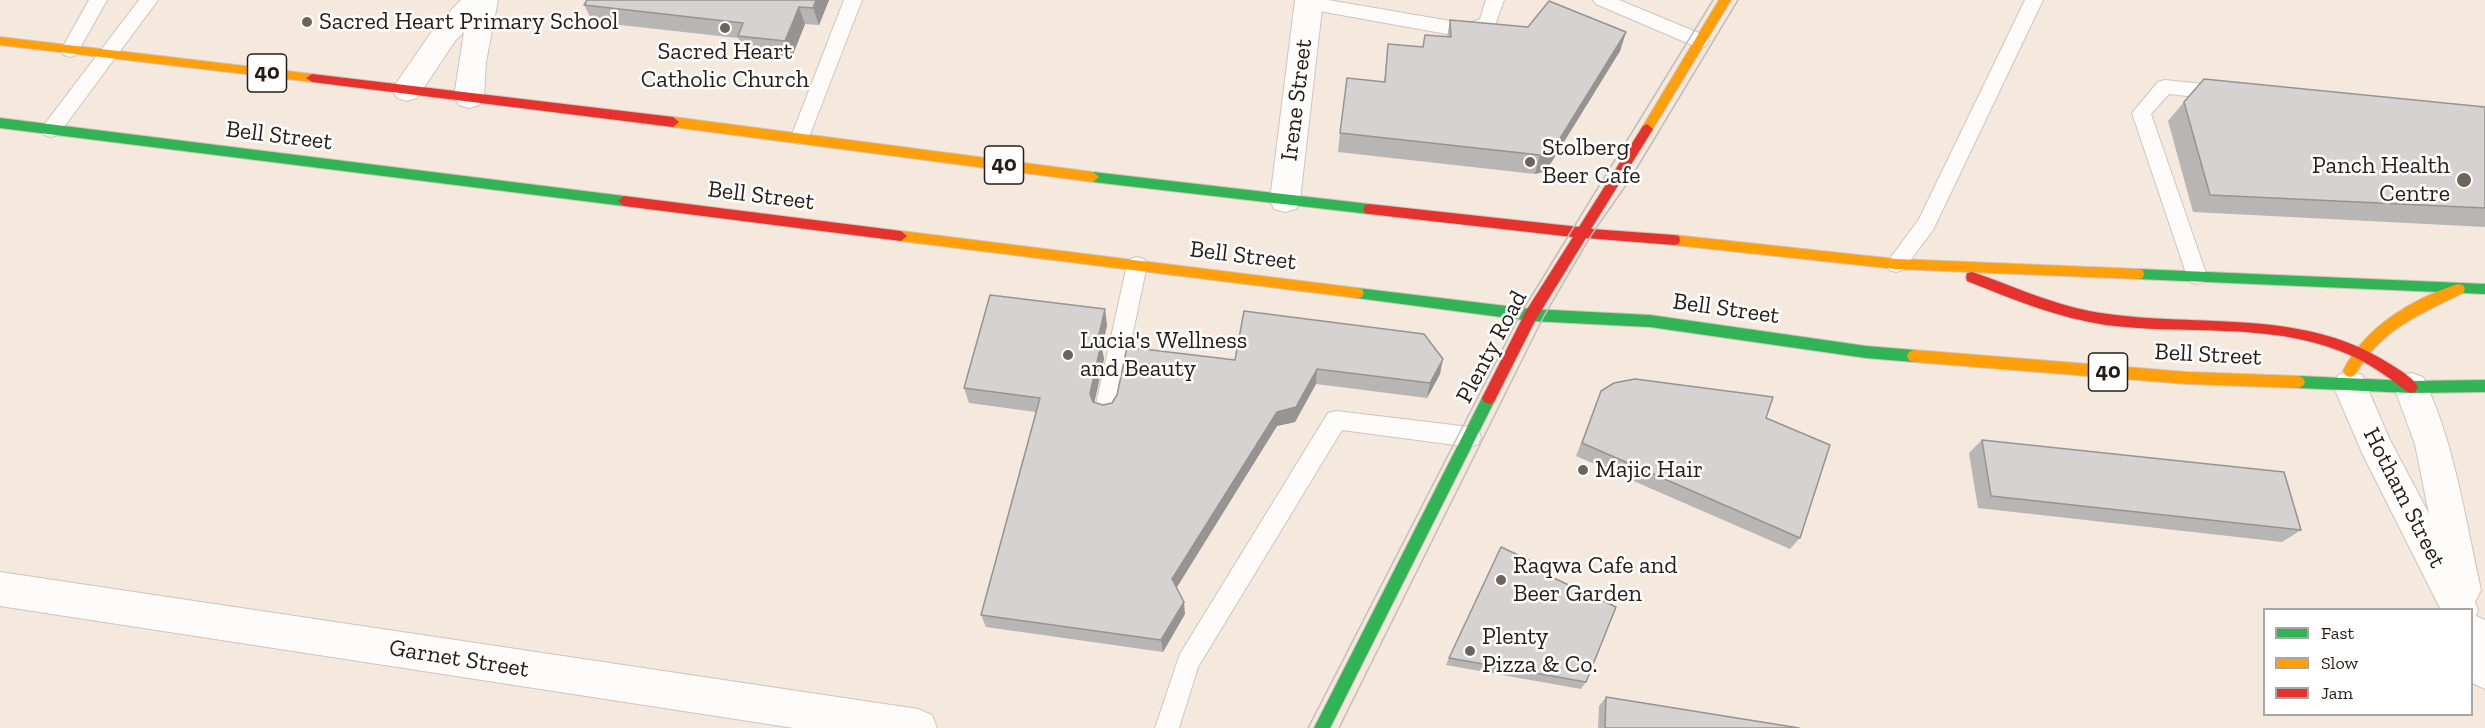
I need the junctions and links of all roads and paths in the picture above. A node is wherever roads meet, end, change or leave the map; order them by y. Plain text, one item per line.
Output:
1 (98, 0) edge
2 (149, 0) edge
3 (478, 0) edge
4 (484, 0) edge
5 (854, 0) edge
6 (1495, 0) edge
7 (1602, 0) edge
8 (1725, 0) edge
9 (2034, 0) edge
10 (1309, 2) edge
11 (0, 41) edge
12 (1700, 41) junction
13 (70, 50) junction
14 (108, 55) junction
15 (407, 90) junction
16 (2236, 94) edge
17 (469, 97) junction
18 (0, 123) edge
19 (51, 130) junction
20 (800, 137) junction
21 (1285, 200) junction
22 (1582, 233) junction
23 (1896, 264) junction
24 (1137, 265) junction
25 (1948, 267) junction
26 (2197, 276) junction
27 (2459, 288) junction
28 (2485, 289) edge
29 (1532, 315) junction
30 (2353, 369) junction
31 (2485, 386) edge
32 (2411, 387) junction
33 (1106, 409) edge
34 (1470, 437) junction
35 (0, 589) edge
36 (2459, 608) edge
37 (2467, 608) edge
38 (2473, 635) edge
39 (2485, 671) edge
40 (918, 728) edge
41 (1167, 728) edge
42 (1322, 728) edge

1 - 13 lane
2 - 14 lane
3 - 15 street
4 - 17 street
5 - 20 lane
6 - 10 lane
7 - 12 lane
8 - 12 main road, Plenty Road
9 - 23 lane
10 - 21 street, Irene Street
11 - 13 main road, 40
12 - 22 main road, Plenty Road
13 - 14 main road, 40
14 - 15 main road, 40
14 - 19 lane
15 - 17 main road, 40
16 - 26 lane
17 - 20 main road, 40
18 - 19 main road, Bell Street / 40
19 - 24 main road, Bell Street / 40
20 - 21 main road, 40
21 - 22 main road, 40
22 - 23 main road, 40
22 - 29 main road, Plenty Road
23 - 25 main road, 40
24 - 29 main road, Bell Street / 40
24 - 33 lane
25 - 26 main road, 40
25 - 30 main road
26 - 27 main road, 40
27 - 28 main road, 40
27 - 30 main road
29 - 30 main road, Bell Street / 40
29 - 34 main road, Plenty Road
30 - 32 main road, Bell Street / 40
30 - 32 main road
30 - 36 street, Hotham Street
31 - 32 main road, Bell Street / 40
32 - 37 street, Hotham Street
34 - 41 lane
34 - 42 main road, Plenty Road
35 - 40 street, Garnet Street
38 - 39 street

